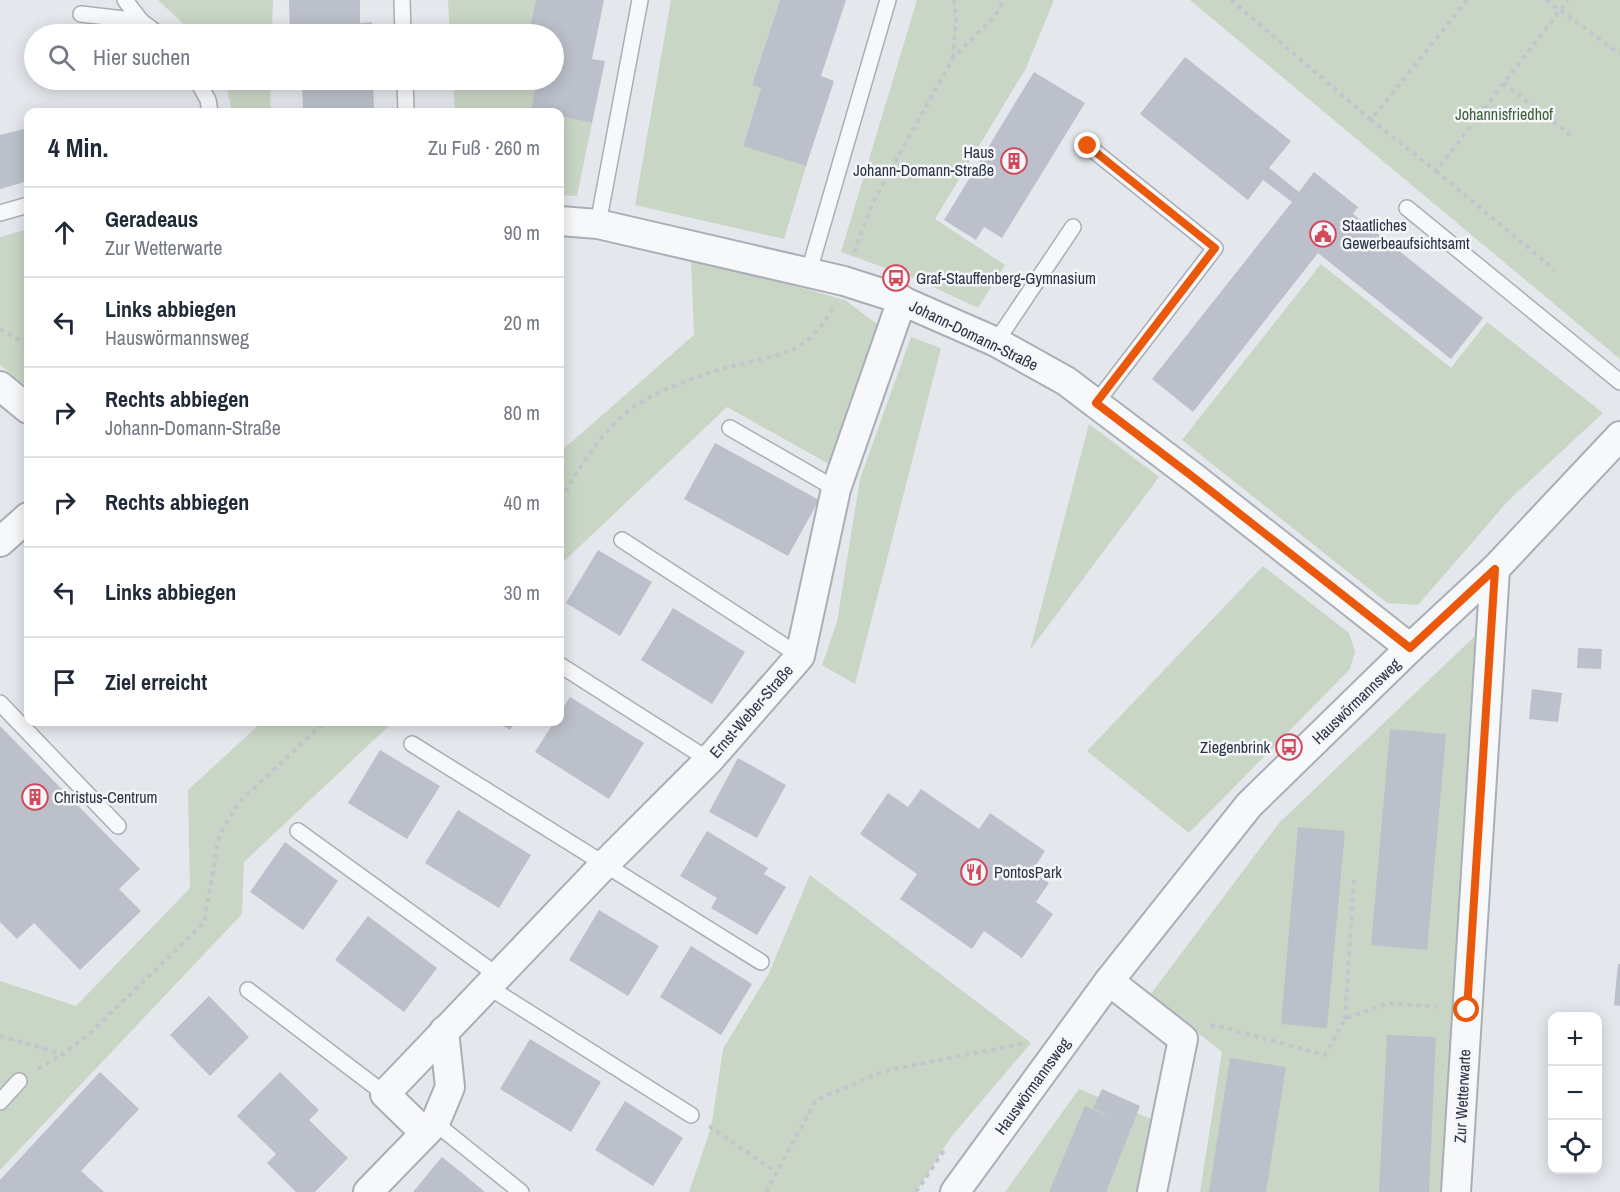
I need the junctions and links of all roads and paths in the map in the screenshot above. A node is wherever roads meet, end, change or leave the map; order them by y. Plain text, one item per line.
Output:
1 (124, 0) edge
2 (402, 0) edge
3 (640, 0) edge
4 (888, 0) edge
5 (954, 0) edge
6 (1004, 0) edge
7 (1231, 0) edge
8 (1467, 0) edge
9 (1546, 0) edge
10 (1568, 0) edge
11 (1559, 10) junction
12 (81, 14) dead end
13 (141, 21) junction
14 (145, 24) edge
15 (403, 24) edge
16 (1620, 54) edge
17 (952, 58) junction
18 (1503, 84) junction
19 (203, 90) edge
20 (405, 90) edge
21 (209, 108) edge
22 (406, 108) edge
23 (1371, 120) junction
24 (1572, 136) dead end
25 (1088, 146) dead end
26 (1436, 171) junction
27 (24, 206) edge
28 (1407, 208) dead end
29 (0, 213) edge
30 (564, 220) edge
31 (598, 224) junction
32 (1073, 227) dead end
33 (1555, 270) dead end
34 (808, 271) junction
35 (844, 281) junction
36 (902, 300) junction
37 (0, 329) edge
38 (996, 342) junction
39 (24, 343) edge
40 (1620, 382) edge
41 (0, 386) edge
42 (1096, 403) junction
43 (24, 406) edge
44 (730, 428) dead end
45 (1620, 436) edge
46 (836, 489) junction
47 (564, 493) edge
48 (24, 521) edge
49 (622, 540) dead end
50 (0, 542) edge
51 (1495, 569) junction
52 (1410, 648) junction
53 (800, 656) junction
54 (564, 668) edge
55 (0, 703) edge
56 (321, 726) edge
57 (412, 744) dead end
58 (709, 760) junction
59 (118, 826) dead end
60 (298, 831) dead end
61 (604, 865) junction
62 (1354, 878) dead end
63 (761, 962) dead end
64 (492, 981) junction
65 (1109, 981) junction
66 (248, 990) dead end
67 (1467, 1010) junction
68 (1346, 1019) junction
69 (444, 1032) junction
70 (0, 1036) edge
71 (1183, 1040) junction
72 (1033, 1042) dead end
73 (19, 1081) dead end
74 (385, 1094) junction
75 (0, 1102) edge
76 (691, 1115) joint
77 (430, 1128) junction
78 (776, 1172) junction
79 (368, 1192) edge
80 (521, 1192) edge
81 (766, 1192) edge
82 (955, 1192) edge
83 (1152, 1192) edge
84 (1456, 1192) edge

1 - 13 lane
2 - 15 lane
3 - 31 lane
4 - 34 lane
5 - 17 path
6 - 17 path
7 - 23 path
8 - 23 path
9 - 11 path
10 - 11 path
11 - 16 path
11 - 18 path
12 - 13 lane
13 - 14 lane
17 - 35 path
18 - 24 path
18 - 26 path
19 - 21 lane
20 - 22 lane
23 - 26 path
25 - 42 lane
26 - 33 path
27 - 29 lane
28 - 40 lane
30 - 31 street, Johann-Domann-Straße
31 - 34 street, Johann-Domann-Straße
32 - 38 lane
34 - 35 street, Johann-Domann-Straße
35 - 36 street, Johann-Domann-Straße
35 - 47 path
36 - 38 street, Johann-Domann-Straße
36 - 46 street, Ernst-Weber-Straße
37 - 39 path
38 - 42 street, Johann-Domann-Straße
41 - 43 street
42 - 52 street, Johann-Domann-Straße
44 - 46 lane
45 - 51 street, Hauswörmannsweg
46 - 53 street, Ernst-Weber-Straße
48 - 50 street
49 - 53 lane
51 - 52 street, Hauswörmannsweg
51 - 67 street, Zur Wetterwarte
52 - 65 street, Hauswörmannsweg
53 - 58 street, Ernst-Weber-Straße
54 - 58 lane
55 - 59 lane
56 - 70 path
57 - 61 lane
58 - 61 street, Ernst-Weber-Straße
60 - 64 lane
61 - 63 lane
61 - 64 street, Ernst-Weber-Straße
62 - 68 path
64 - 69 street, Ernst-Weber-Straße
64 - 76 lane
65 - 71 street
65 - 82 street, Hauswörmannsweg
66 - 74 lane
67 - 68 path
67 - 84 street, Zur Wetterwarte
68 - 71 path
69 - 74 street, Ernst-Weber-Straße
69 - 77 street
71 - 83 street
72 - 78 path
73 - 75 lane
74 - 77 street
76 - 78 path
77 - 79 street
77 - 80 lane
78 - 81 path

